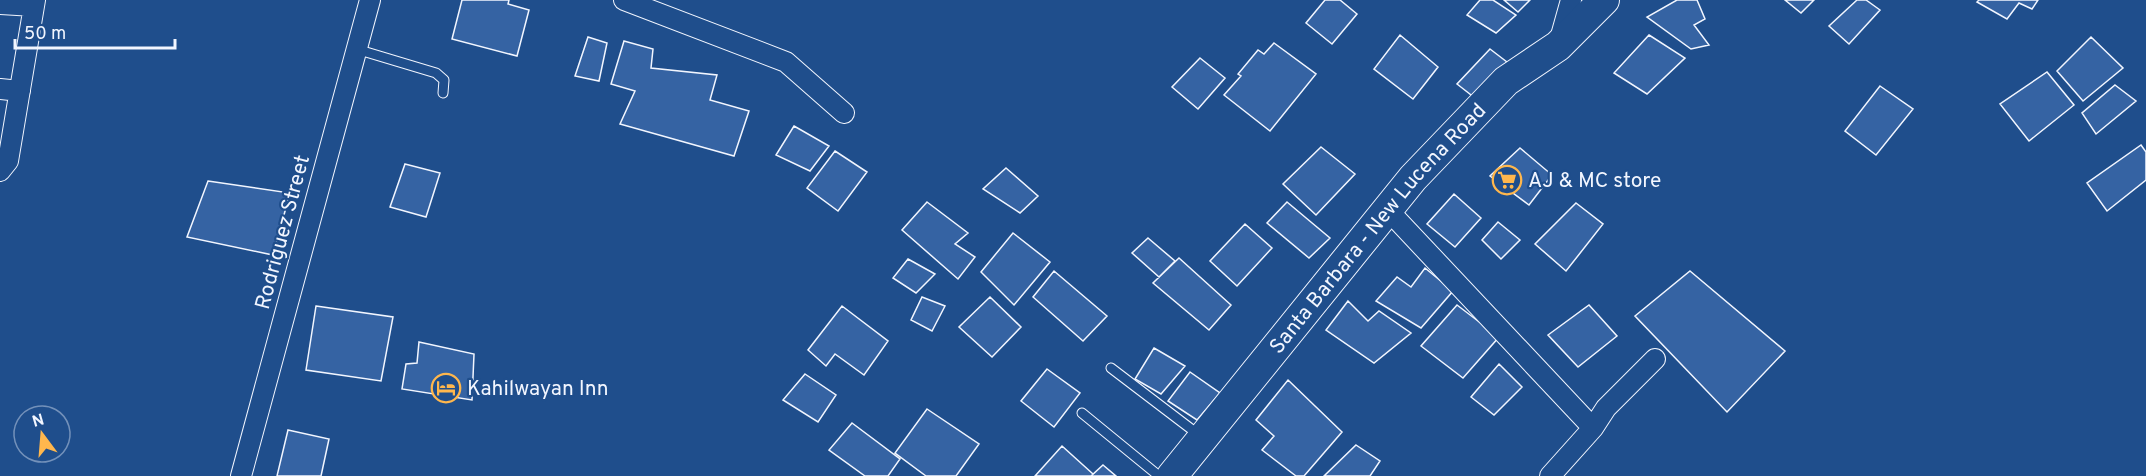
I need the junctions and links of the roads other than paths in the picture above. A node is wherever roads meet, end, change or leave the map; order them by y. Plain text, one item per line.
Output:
1 (370, 0) edge
2 (624, 0) edge
3 (1570, 0) edge
4 (1604, 0) edge
5 (35, 3) edge
6 (0, 4) edge
7 (1558, 46) junction
8 (356, 49) junction
9 (0, 89) edge
10 (20, 91) junction
11 (443, 93) dead end
12 (844, 113) dead end
13 (0, 171) edge
14 (1387, 208) junction
15 (1655, 359) dead end
16 (1111, 368) dead end
17 (1082, 413) dead end
18 (1593, 428) junction
19 (1203, 438) junction
20 (241, 476) edge
21 (1159, 476) edge
22 (1172, 476) edge
23 (1550, 476) edge

1 - 8 street, Rodriguez Street
2 - 12 street
3 - 7 street
4 - 7 main road, Santa Barbara - New Lucena Road
5 - 6 street
5 - 10 street
7 - 14 main road, Santa Barbara - New Lucena Road
8 - 11 lane
8 - 20 street, Rodriguez Street
9 - 10 street
10 - 13 street
14 - 18 street
14 - 19 main road, Santa Barbara - New Lucena Road
15 - 18 street
16 - 19 lane
17 - 21 lane
18 - 23 street
19 - 22 main road, Santa Barbara - New Lucena Road

